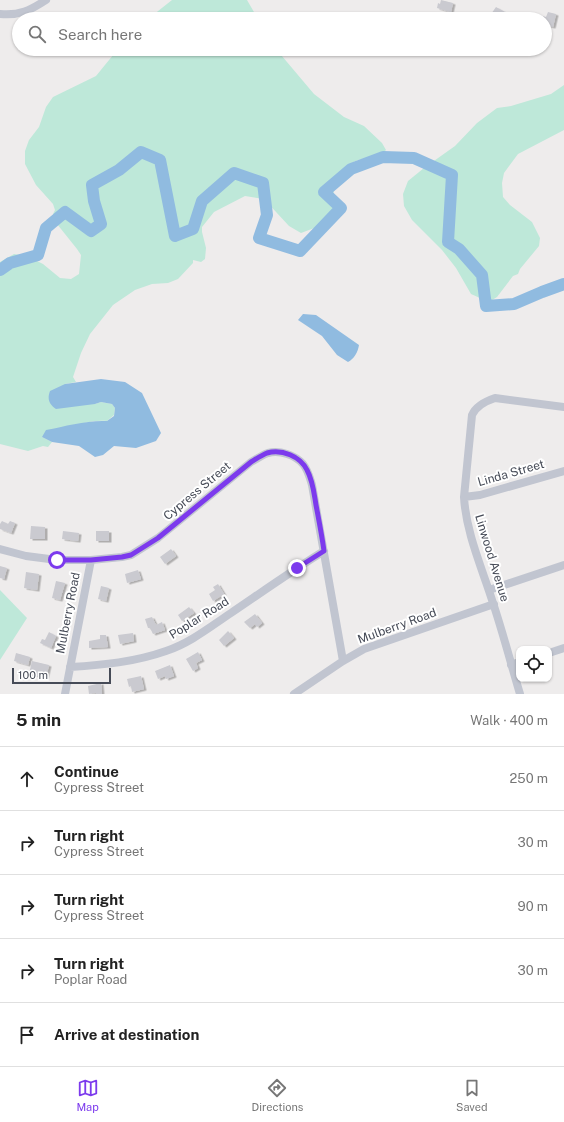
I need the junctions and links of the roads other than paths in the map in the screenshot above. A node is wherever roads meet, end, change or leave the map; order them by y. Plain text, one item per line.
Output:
1 (46, 0) edge
2 (22, 12) edge
3 (0, 14) edge
4 (12, 14) edge
5 (564, 407) edge
6 (564, 471) edge
7 (464, 497) junction
8 (0, 549) edge
9 (324, 551) junction
10 (91, 560) junction
11 (564, 565) edge
12 (489, 590) junction
13 (494, 604) junction
14 (564, 648) edge
15 (552, 652) edge
16 (343, 661) junction
17 (515, 664) edge
18 (70, 668) junction
19 (65, 694) edge
20 (294, 694) edge
21 (520, 694) edge

1 - 2 street
3 - 4 street
5 - 7 street, Linwood Avenue
6 - 7 street, Linda Street
7 - 12 street, Linwood Avenue
8 - 10 street, Cypress Street
9 - 10 street, Cypress Street
9 - 16 street, Cypress Street
9 - 18 street, Poplar Road
10 - 18 street, Mulberry Road
11 - 12 street
12 - 13 street, Linwood Avenue
13 - 16 street, Mulberry Road
13 - 17 street, Linwood Avenue
14 - 15 street
16 - 20 street, Mulberry Road
17 - 21 street, Linwood Avenue
18 - 19 street, Mulberry Road

